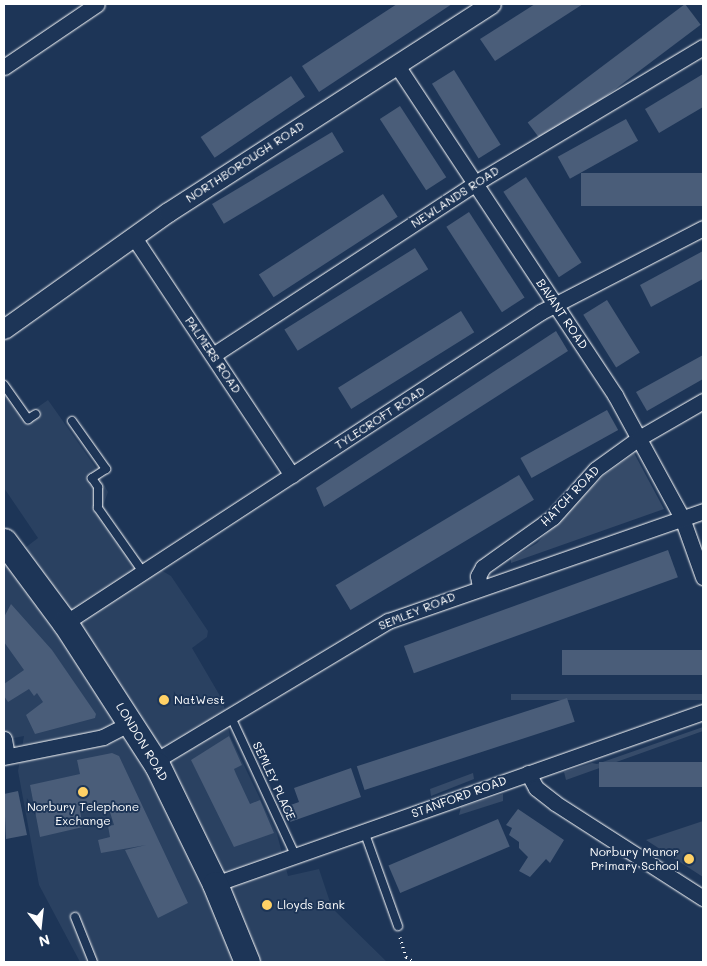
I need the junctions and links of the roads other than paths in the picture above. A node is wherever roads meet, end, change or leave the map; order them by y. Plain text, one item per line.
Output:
1 (97, 4) edge
2 (491, 4) edge
3 (703, 47) edge
4 (396, 64) junction
5 (4, 67) edge
6 (476, 183) junction
7 (703, 228) edge
8 (133, 236) junction
9 (554, 303) junction
10 (4, 329) edge
11 (213, 355) junction
12 (4, 386) edge
13 (703, 402) edge
14 (36, 414) dead end
15 (72, 421) dead end
16 (639, 438) junction
17 (292, 475) junction
18 (703, 511) edge
19 (682, 518) junction
20 (4, 540) edge
21 (143, 572) junction
22 (703, 577) edge
23 (480, 587) junction
24 (65, 623) junction
25 (703, 712) edge
26 (231, 717) junction
27 (131, 723) junction
28 (4, 739) edge
29 (6, 757) edge
30 (155, 762) junction
31 (528, 773) junction
32 (364, 831) junction
33 (295, 855) junction
34 (215, 884) junction
35 (703, 898) edge
36 (74, 917) dead end
37 (398, 926) dead end
38 (93, 962) edge
39 (247, 962) edge

1 - 5 street
2 - 4 street, NORTHBOROUGH ROAD
3 - 6 street, NEWLANDS ROAD
4 - 6 street, BAVANT ROAD
4 - 8 street, NORTHBOROUGH ROAD
6 - 9 street, BAVANT ROAD
6 - 11 street, NEWLANDS ROAD
7 - 9 street, TYLECROFT ROAD
8 - 10 street, NORTHBOROUGH ROAD
8 - 11 street, PALMERS ROAD
9 - 16 street, BAVANT ROAD
9 - 17 street, TYLECROFT ROAD
11 - 17 street, PALMERS ROAD
12 - 14 lane
13 - 16 street, HATCH ROAD
15 - 21 lane
16 - 19 street, BAVANT ROAD
16 - 23 street, HATCH ROAD
17 - 21 street, TYLECROFT ROAD
18 - 19 street, SEMLEY ROAD
19 - 22 street, BAVANT ROAD
19 - 23 street, SEMLEY ROAD
20 - 24 highway, LONDON ROAD
21 - 24 street, TYLECROFT ROAD
23 - 26 street, SEMLEY ROAD
24 - 27 highway, LONDON ROAD
25 - 31 street, STANFORD ROAD
26 - 30 street, SEMLEY ROAD
26 - 33 lane, SEMLEY PLACE
27 - 29 street
27 - 30 highway, LONDON ROAD
28 - 29 street
30 - 34 highway, LONDON ROAD
31 - 32 street, STANFORD ROAD
31 - 35 street
32 - 33 street, STANFORD ROAD
32 - 37 lane
33 - 34 street, STANFORD ROAD
34 - 39 highway, LONDON ROAD
36 - 38 lane

